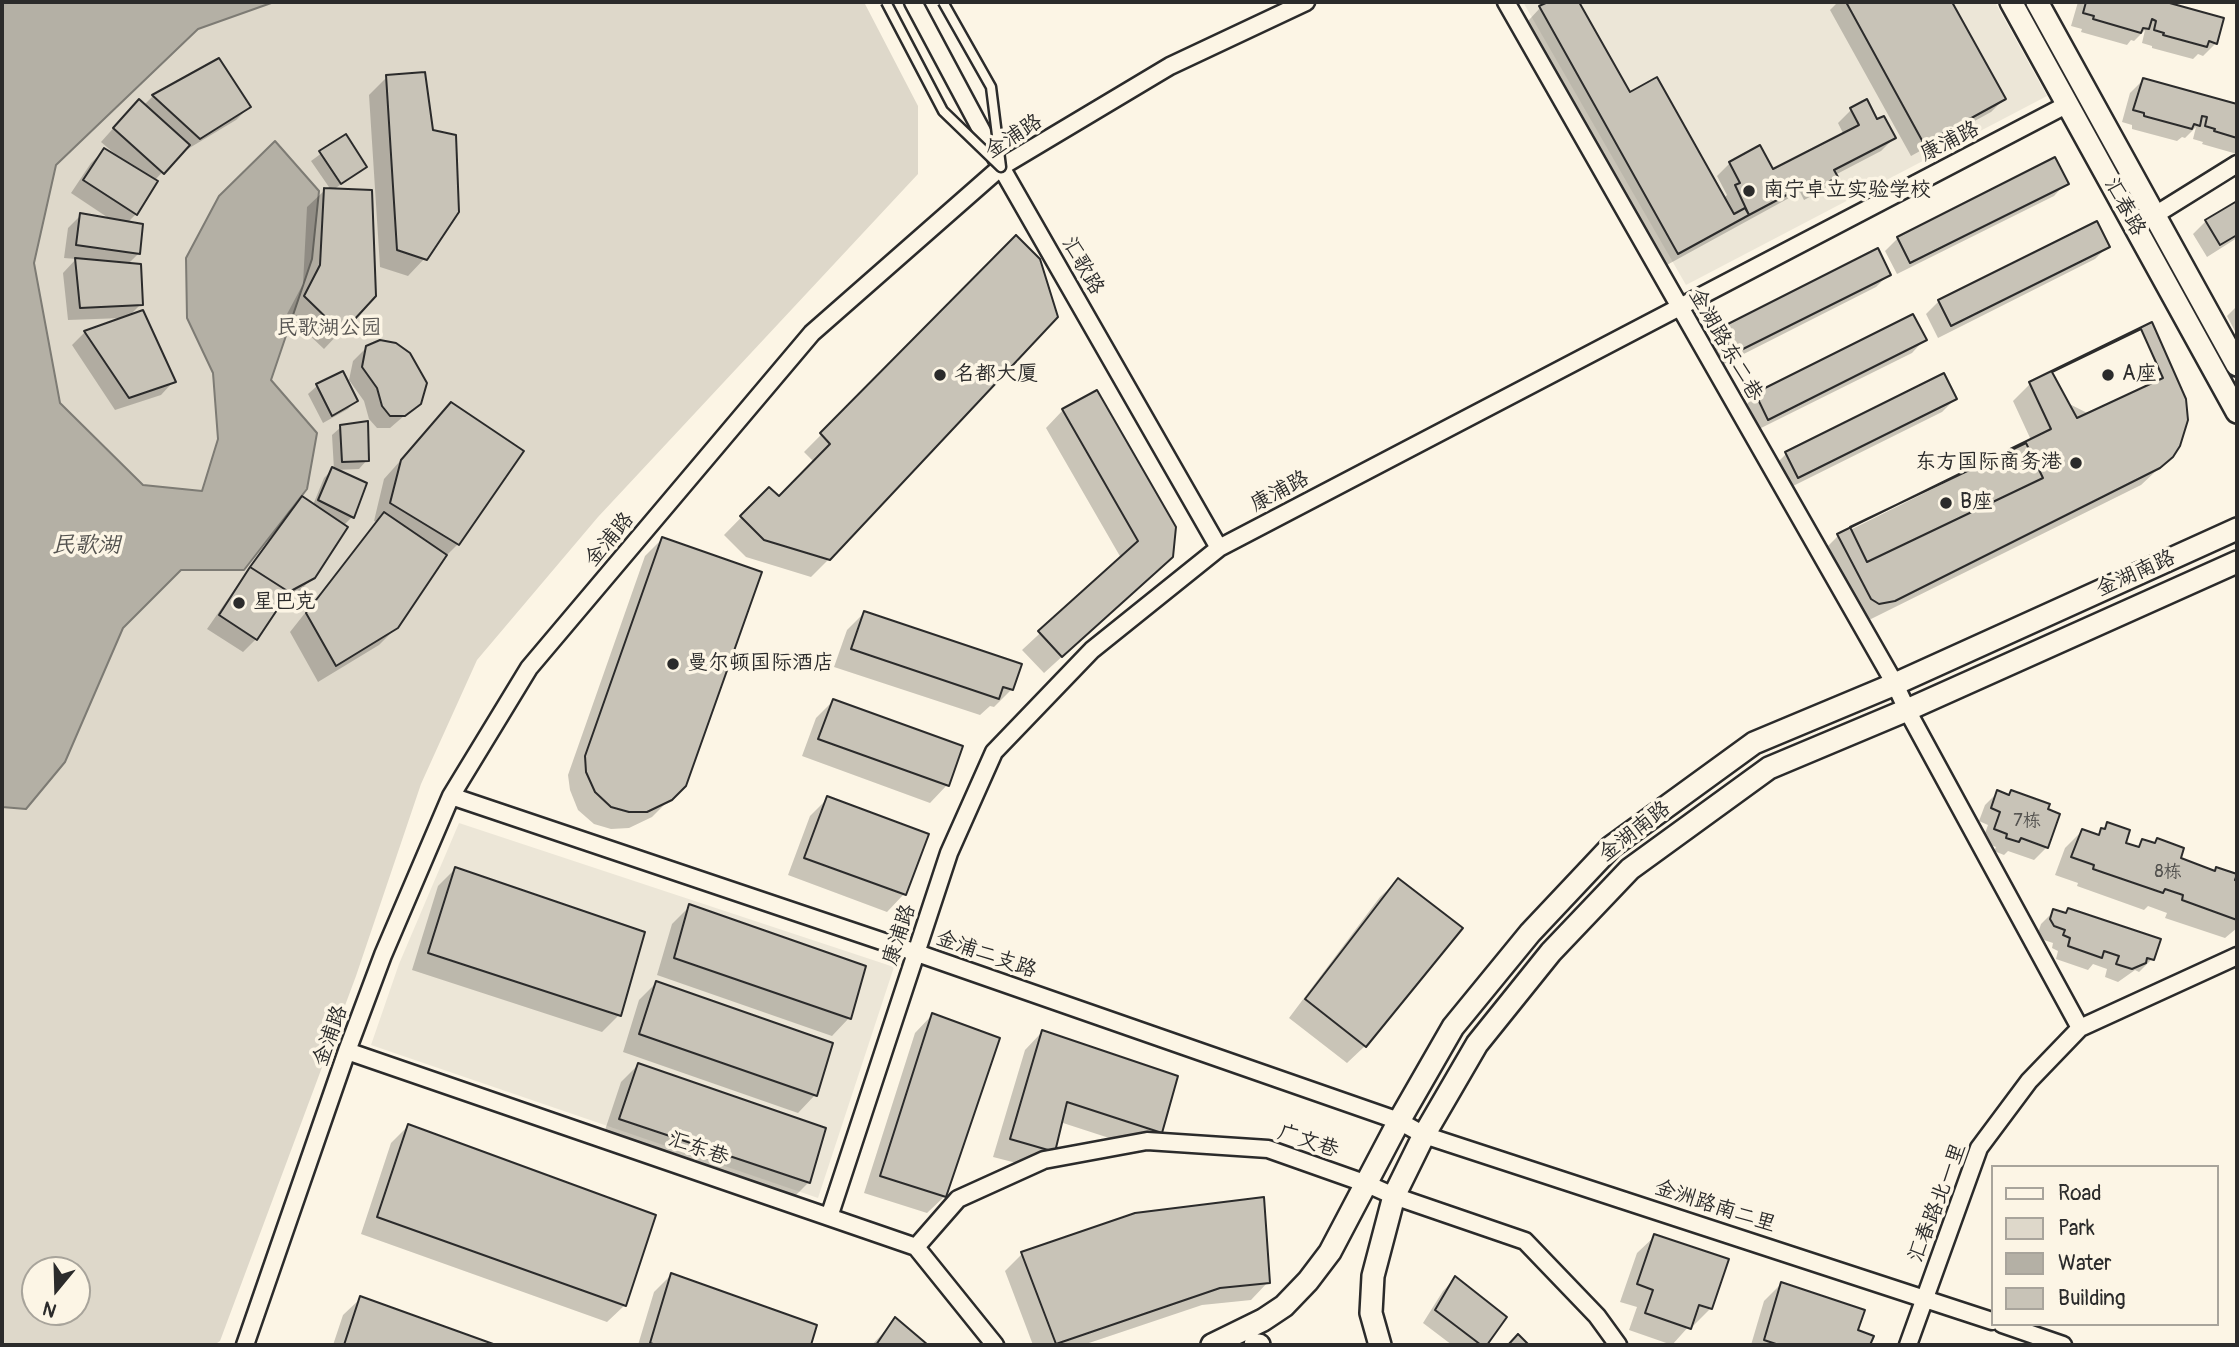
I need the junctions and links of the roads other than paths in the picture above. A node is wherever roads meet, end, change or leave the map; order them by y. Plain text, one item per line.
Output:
1 (886, 2) edge
2 (913, 2) edge
3 (943, 2) edge
4 (1306, 2) edge
5 (1506, 2) edge
6 (2011, 2) edge
7 (2037, 2) edge
8 (2068, 104) junction
9 (2237, 164) edge
10 (1001, 167) junction
11 (2155, 215) junction
12 (1679, 306) junction
13 (2237, 365) edge
14 (2237, 412) edge
15 (2237, 530) edge
16 (1219, 548) junction
17 (2237, 562) edge
18 (1895, 684) junction
19 (1907, 710) junction
20 (451, 796) junction
21 (917, 953) junction
22 (2237, 956) edge
23 (2080, 1028) junction
24 (347, 1051) junction
25 (1399, 1121) junction
26 (1424, 1135) junction
27 (1367, 1184) junction
28 (1394, 1196) junction
29 (829, 1217) junction
30 (916, 1247) junction
31 (1924, 1297) junction
32 (1990, 1320) edge
33 (2008, 1326) edge
34 (245, 1345) edge
35 (995, 1345) edge
36 (1212, 1345) edge
37 (1380, 1345) edge
38 (1618, 1345) edge
39 (1908, 1345) edge
40 (2063, 1345) edge

1 - 10 lane, bridge
2 - 10 street, 汇歌路
3 - 10 lane, bridge
4 - 10 street, 金浦路
5 - 12 street, 金湖路东二巷
6 - 8 main road, 汇春路
7 - 11 main road, 汇春路
8 - 12 street, 康浦路
8 - 14 main road, 汇春路
9 - 11 street
10 - 16 street, 汇歌路
10 - 20 street, 金浦路
11 - 13 main road, 汇春路
12 - 16 street, 康浦路
12 - 18 street, 金湖路东二巷
15 - 18 main road, 金湖南路
16 - 21 street, 康浦路
17 - 19 main road, 金湖南路
18 - 19 street, 金湖路东二巷
18 - 25 main road, 金湖南路
19 - 23 street, 金湖路东二巷
19 - 26 main road, 金湖南路
20 - 21 street, 金浦二支路
20 - 24 street, 金浦路
21 - 25 street, 金浦二支路
21 - 29 street, 康浦路
22 - 23 street, 汇春路北一里
23 - 31 street, 汇春路北一里
24 - 29 street, 汇东巷
24 - 34 street, 金浦路
25 - 26 street, 金浦二支路
25 - 27 main road, 金湖南路
26 - 28 main road, 金湖南路
26 - 31 street, 金洲路南二里
27 - 28 street, 广文巷
27 - 30 street, 广文巷
27 - 36 main road, 金湖南路
28 - 37 main road, 金湖南路
28 - 38 street, 广文巷
29 - 30 street, 汇东巷
30 - 35 street
31 - 32 street, 金洲路南二里
31 - 39 street, 汇春路北一里
33 - 40 street

